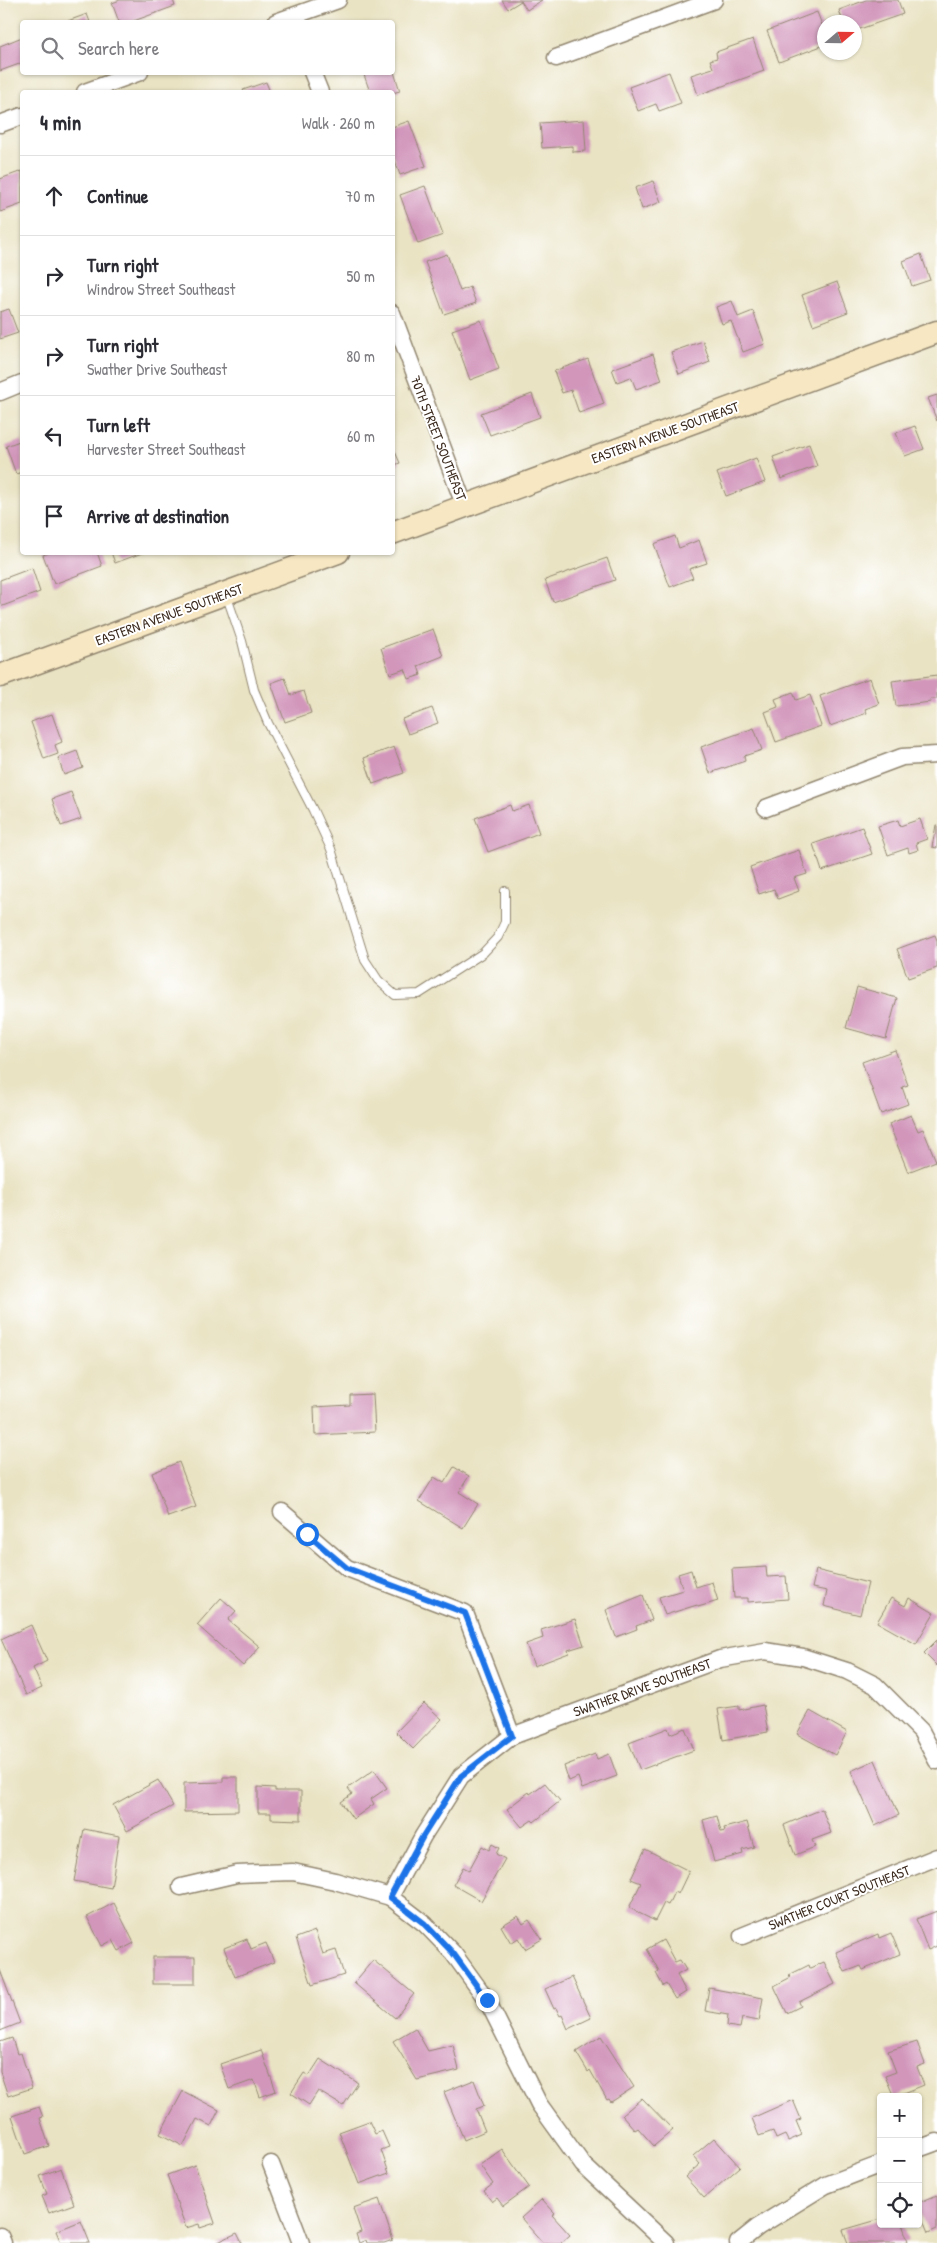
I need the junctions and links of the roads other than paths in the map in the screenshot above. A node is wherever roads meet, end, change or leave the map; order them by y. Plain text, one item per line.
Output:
1 (338, 0) edge
2 (714, 0) edge
3 (293, 20) edge
4 (556, 58) dead end
5 (132, 75) edge
6 (313, 75) edge
7 (90, 90) edge
8 (319, 90) edge
9 (20, 117) edge
10 (0, 124) edge
11 (395, 321) edge
12 (937, 332) edge
13 (20, 384) edge
14 (0, 392) edge
15 (465, 507) junction
16 (395, 532) edge
17 (330, 555) edge
18 (226, 592) junction
19 (0, 676) edge
20 (937, 755) edge
21 (766, 808) dead end
22 (505, 891) dead end
23 (282, 1512) dead end
24 (512, 1736) junction
25 (937, 1761) edge
26 (937, 1857) edge
27 (181, 1887) dead end
28 (390, 1897) junction
29 (742, 1936) dead end
30 (937, 2142) edge
31 (922, 2148) edge
32 (271, 2164) dead end
33 (877, 2166) edge
34 (0, 2236) edge
35 (2, 2243) edge
36 (300, 2243) edge
37 (666, 2243) edge
38 (738, 2243) edge

1 - 3 street
2 - 4 street
5 - 7 street
6 - 8 street
9 - 10 street
11 - 15 street, 70TH STREET SOUTHEAST
12 - 15 street, EASTERN AVENUE SOUTHEAST
13 - 14 street
15 - 16 street, EASTERN AVENUE SOUTHEAST
17 - 18 street, EASTERN AVENUE SOUTHEAST
18 - 19 street, EASTERN AVENUE SOUTHEAST
18 - 22 lane
20 - 21 street
23 - 24 street
24 - 25 street, SWATHER DRIVE SOUTHEAST
24 - 28 street, SWATHER DRIVE SOUTHEAST
26 - 29 street, SWATHER COURT SOUTHEAST
27 - 28 street
28 - 37 street
30 - 31 street
32 - 36 street
33 - 38 street
34 - 35 street

